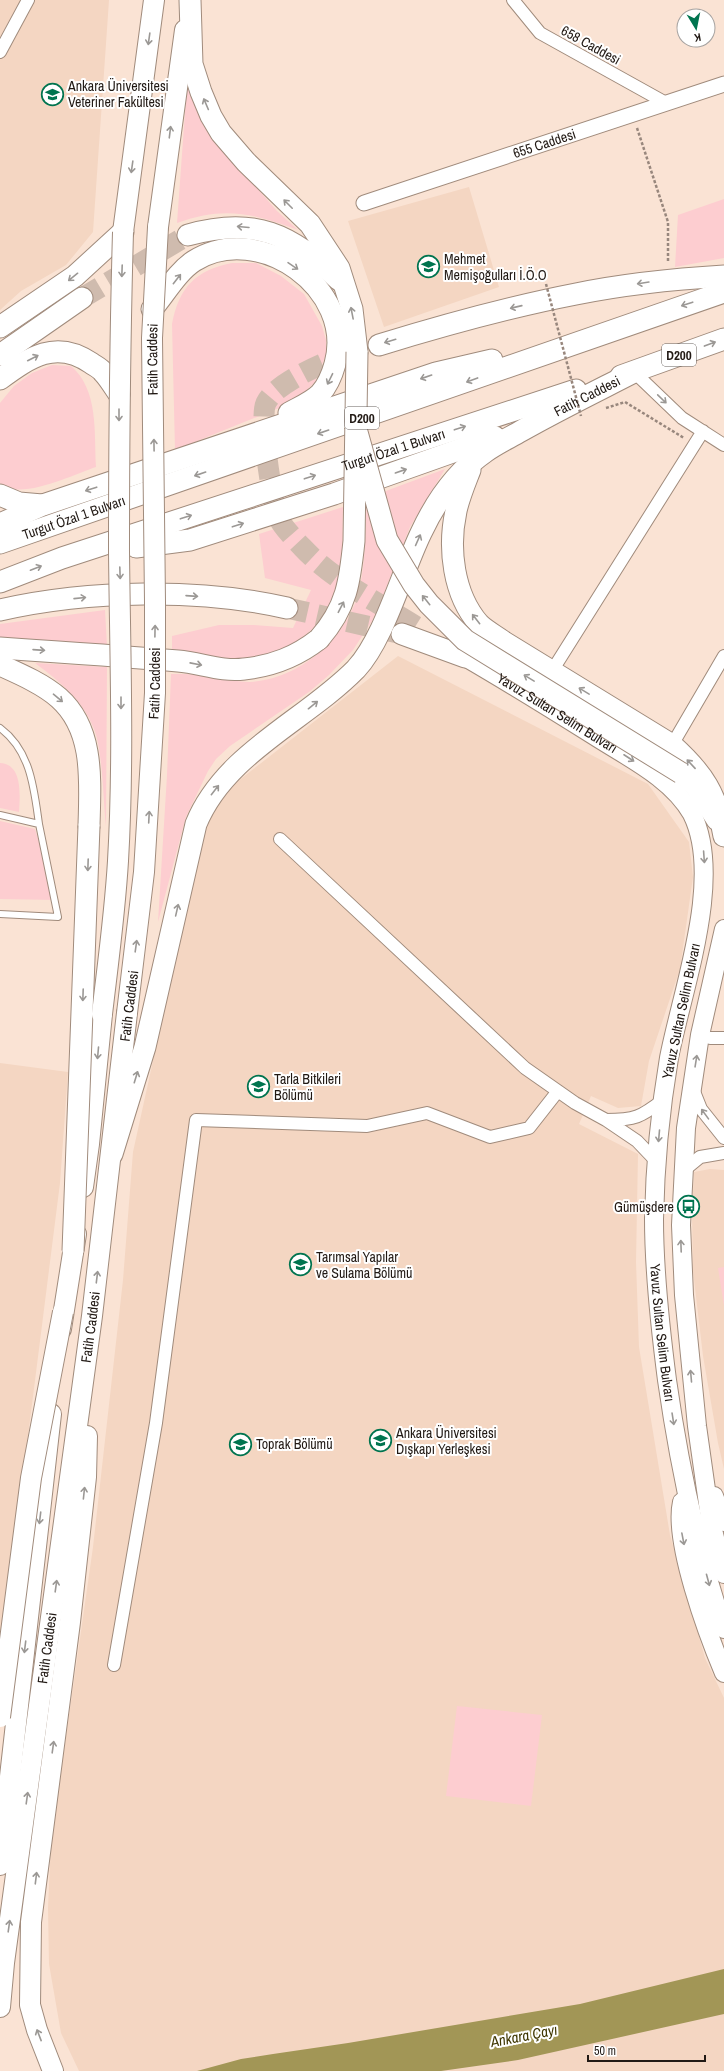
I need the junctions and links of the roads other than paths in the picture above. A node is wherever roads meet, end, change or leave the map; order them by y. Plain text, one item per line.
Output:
1 (28, 0) edge
2 (154, 0) edge
3 (190, 0) edge
4 (513, 0) edge
5 (0, 52) edge
6 (724, 84) edge
7 (666, 103) junction
8 (364, 203) dead end
9 (123, 232) junction
10 (188, 235) tunnel mouth
11 (724, 276) edge
12 (347, 288) junction
13 (724, 292) edge
14 (82, 298) tunnel mouth
15 (152, 309) junction
16 (0, 327) edge
17 (600, 334) junction
18 (724, 339) edge
19 (379, 345) dead end
20 (0, 355) edge
21 (634, 372) junction
22 (0, 379) edge
23 (119, 394) junction
24 (540, 421) junction
25 (355, 425) junction
26 (703, 431) junction
27 (240, 440) junction
28 (724, 445) edge
29 (473, 462) junction
30 (0, 495) edge
31 (43, 505) junction
32 (0, 524) edge
33 (0, 543) edge
34 (62, 558) junction
35 (0, 582) edge
36 (288, 608) tunnel mouth
37 (0, 610) edge
38 (410, 630) tunnel mouth
39 (0, 648) edge
40 (465, 656) joint
41 (724, 656) edge
42 (0, 665) edge
43 (552, 671) junction
44 (0, 728) edge
45 (672, 745) junction
46 (681, 773) joint
47 (0, 815) edge
48 (40, 824) junction
49 (724, 837) edge
50 (280, 839) dead end
51 (0, 914) edge
52 (724, 929) edge
53 (710, 1038) dead end
54 (724, 1038) edge
55 (692, 1087) junction
56 (558, 1091) junction
57 (663, 1100) junction
58 (606, 1120) junction
59 (724, 1138) edge
60 (724, 1153) edge
61 (112, 1154) junction
62 (658, 1163) junction
63 (683, 1171) junction
64 (73, 1251) junction
65 (63, 1312) junction
66 (92, 1316) junction
67 (705, 1484) junction
68 (686, 1487) junction
69 (724, 1522) edge
70 (724, 1574) edge
71 (724, 1629) edge
72 (114, 1665) dead end
73 (724, 1673) edge
74 (0, 1717) edge
75 (0, 1865) edge
76 (0, 2007) edge
77 (53, 2071) edge

1 - 5 street
2 -> 9 main road, Fatih Caddesi
12 -> 3 highway
15 -> 3 main road, Fatih Caddesi, bridge
4 - 7 street, 658 Caddesi
6 - 7 street, 655 Caddesi
7 - 8 street, 655 Caddesi
9 -> 16 highway
9 -> 23 main road, Fatih Caddesi, bridge
12 -> 10 highway
11 -> 19 highway
25 -> 12 highway, bridge
13 -> 17 highway, Turgut Özal 1 Bulvarı / D200
14 - 20 highway
15 -> 27 highway
61 -> 15 main road, Fatih Caddesi, bridge
17 -> 27 highway, Turgut Özal 1 Bulvarı / D200
17 -> 33 highway, Turgut Özal 1 Bulvarı / D200
21 -> 18 highway, Turgut Özal 1 Bulvarı / D200
21 - 24 highway, Fatih Caddesi / D200
21 -> 26 street
34 -> 21 highway, Turgut Özal 1 Bulvarı / D200
22 -> 23 highway
23 -> 64 main road, Fatih Caddesi, bridge
24 - 29 highway
34 -> 24 highway, Turgut Özal 1 Bulvarı / D200
39 -> 25 highway, bridge
46 -> 25 highway, bridge
26 - 28 street
26 - 43 street
27 -> 31 highway, Turgut Özal 1 Bulvarı / D200
43 -> 29 highway
61 -> 29 highway
30 - 31 highway
31 - 32 highway, Turgut Özal 1 Bulvarı
35 -> 34 highway, Turgut Özal 1 Bulvarı / D200
37 -> 36 highway
38 - 40 highway
40 -> 57 main road, Yavuz Sultan Selim Bulvarı
41 - 45 street
42 -> 64 highway, bridge
45 -> 43 highway
44 - 48 lane
49 -> 45 highway
46 - 49 main road
47 - 48 lane
48 - 51 lane
50 - 56 street
55 -> 52 main road, Yavuz Sultan Selim Bulvarı
53 - 54 street
59 -> 55 street
55 - 63 main road, Yavuz Sultan Selim Bulvarı
56 - 58 street
56 - 72 street
57 - 58 street
57 -> 62 main road, Yavuz Sultan Selim Bulvarı
58 - 62 street
60 - 63 street
66 -> 61 main road, Fatih Caddesi
62 -> 68 main road, Yavuz Sultan Selim Bulvarı
67 -> 63 main road, Yavuz Sultan Selim Bulvarı
64 - 65 main road, Fatih Caddesi
65 - 74 main road, bridge
65 -> 75 main road, Fatih Caddesi, bridge
76 -> 66 main road, Fatih Caddesi
77 -> 66 main road
67 - 69 main road
67 - 70 main road, Yavuz Sultan Selim Bulvarı
68 -> 71 main road, Yavuz Sultan Selim Bulvarı
68 -> 73 main road

